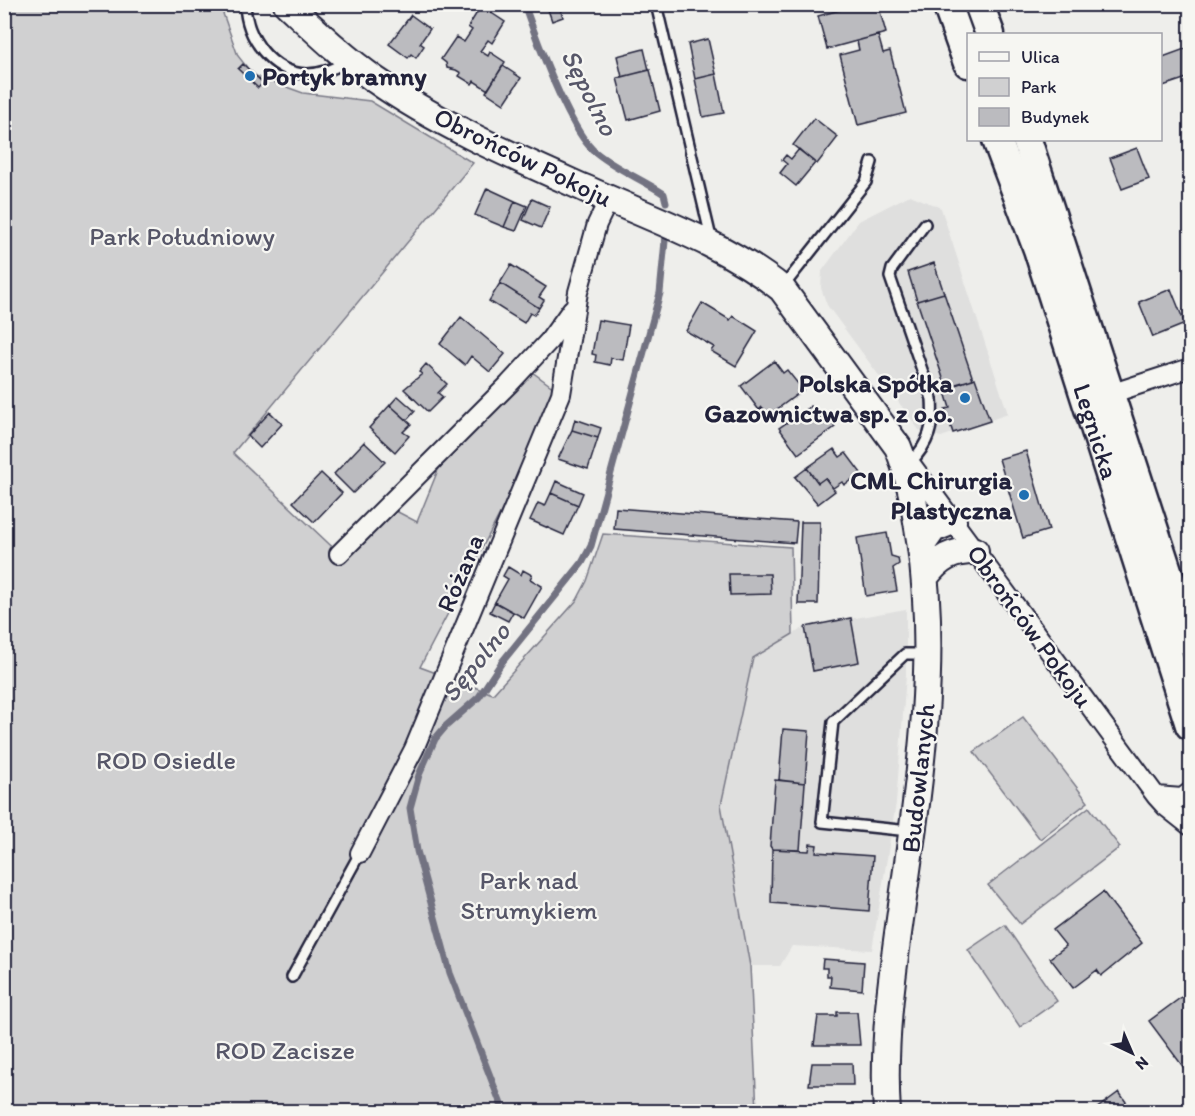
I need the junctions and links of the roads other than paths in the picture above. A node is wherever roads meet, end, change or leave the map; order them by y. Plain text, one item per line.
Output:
1 (244, 4) edge
2 (287, 4) edge
3 (656, 4) edge
4 (947, 4) edge
5 (979, 4) edge
6 (990, 33) edge
7 (967, 58) edge
8 (351, 61) junction
9 (997, 141) edge
10 (1027, 141) edge
11 (872, 162) dead end
12 (609, 199) junction
13 (925, 224) dead end
14 (713, 247) junction
15 (782, 289) junction
16 (576, 302) junction
17 (1191, 368) edge
18 (1110, 394) junction
19 (904, 455) junction
20 (953, 520) junction
21 (921, 546) junction
22 (975, 551) junction
23 (339, 554) dead end
24 (925, 577) junction
25 (1191, 641) edge
26 (928, 654) junction
27 (1191, 725) edge
28 (1191, 792) edge
29 (1156, 796) junction
30 (1191, 826) edge
31 (912, 831) junction
32 (360, 853) joint
33 (292, 977) dead end
34 (887, 1112) edge

1 - 8 lane
2 - 8 street, Obrońców Pokoju
3 - 14 lane
4 - 7 main road
5 - 6 main road
8 - 12 street, Obrońców Pokoju
9 - 27 main road, Legnicka
10 - 18 main road, Legnicka
11 - 15 lane
12 - 14 street, Obrońców Pokoju
12 - 16 street, Różana
13 - 19 lane
14 - 15 street, Obrońców Pokoju
15 - 19 street, Obrońców Pokoju
16 - 23 street, Różana
16 - 32 street, Różana
17 - 18 street
18 - 25 main road, Legnicka
19 - 20 street, Obrońców Pokoju
19 - 21 street, Budowlanych
20 - 21 street
20 - 22 street, Obrońców Pokoju
21 - 24 street, Budowlanych
22 - 24 street
22 - 29 street, Obrońców Pokoju
24 - 26 street, Budowlanych
26 - 31 street, Budowlanych
26 - 31 lane
28 - 29 street
29 - 30 street, Obrońców Pokoju
31 - 34 street, Budowlanych
32 - 33 lane

